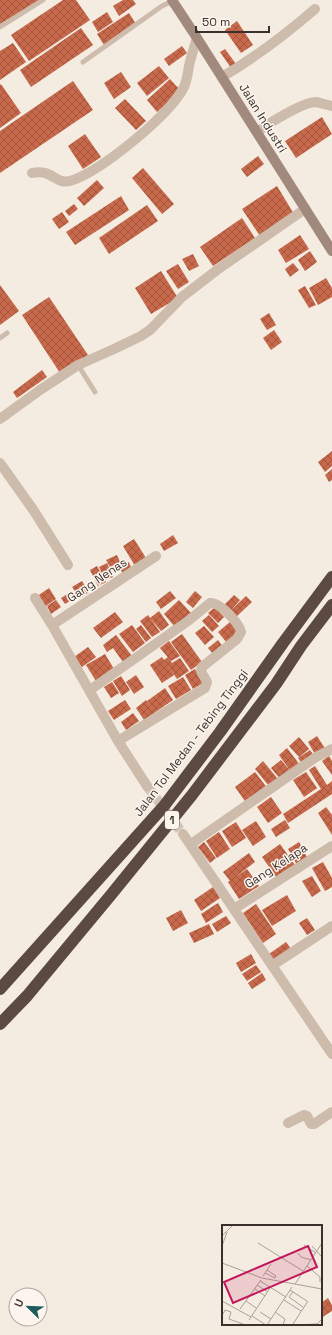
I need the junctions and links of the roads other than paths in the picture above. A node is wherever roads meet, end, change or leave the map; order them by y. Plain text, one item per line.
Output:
1 (43, 0) edge
2 (173, 0) edge
3 (315, 9) dead end
4 (0, 27) edge
5 (198, 38) junction
6 (83, 62) dead end
7 (222, 78) junction
8 (332, 106) edge
9 (257, 132) junction
10 (32, 173) dead end
11 (305, 209) junction
12 (332, 251) edge
13 (7, 333) dead end
14 (0, 338) edge
15 (78, 365) junction
16 (95, 392) dead end
17 (1, 414) edge
18 (0, 463) edge
19 (156, 556) dead end
20 (68, 565) dead end
21 (332, 577) edge
22 (35, 598) dead end
23 (332, 605) edge
24 (52, 625) junction
25 (90, 690) junction
26 (118, 741) junction
27 (332, 749) edge
28 (147, 786) tunnel mouth
29 (183, 834) tunnel mouth
30 (191, 844) junction
31 (332, 846) edge
32 (234, 909) junction
33 (332, 926) edge
34 (272, 965) junction
35 (0, 989) edge
36 (0, 1024) edge
37 (332, 1053) edge
38 (332, 1112) edge
39 (288, 1123) dead end

1 - 4 lane
2 - 5 street, Jalan Industri
2 - 6 lane
3 - 7 street
5 - 7 street, Jalan Industri
5 - 10 street
7 - 9 street, Jalan Industri
8 - 9 street
9 - 11 street, Jalan Industri
11 - 12 street, Jalan Industri
11 - 15 street
13 - 14 lane
15 - 16 lane
15 - 17 street
18 - 20 street
19 - 24 street, Gang Nenas
21 - 35 highway, Jalan Tol Medan - Tebing Tinggi / 1
22 - 24 street
23 - 36 highway, 1
24 - 25 street
25 - 26 street
25 - 26 street
26 - 28 street
27 - 30 street
29 - 30 street
30 - 32 street
31 - 32 street, Gang Kelapa
32 - 34 street
33 - 34 street
34 - 37 street
38 - 39 street

